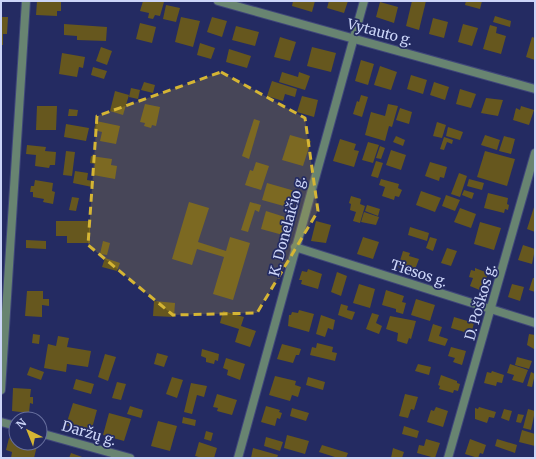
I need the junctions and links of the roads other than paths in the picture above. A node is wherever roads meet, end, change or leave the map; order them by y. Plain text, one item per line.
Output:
1 (26, 1) edge
2 (218, 1) edge
3 (364, 1) edge
4 (353, 38) junction
5 (535, 88) edge
6 (535, 153) edge
7 (295, 248) junction
8 (492, 310) junction
9 (535, 323) edge
10 (1, 390) edge
11 (48, 435) edge
12 (130, 458) edge
13 (238, 458) edge
14 (448, 458) edge

1 - 10 street
2 - 4 street, Vytauto g.
3 - 4 street, K. Donelaičio g.
4 - 5 street, Vytauto g.
4 - 7 street, K. Donelaičio g.
6 - 8 street, D. Poškos g.
7 - 8 street, Tiesos g.
7 - 13 street, K. Donelaičio g.
8 - 9 street, Tiesos g.
8 - 14 street, D. Poškos g.
11 - 12 street, Daržų g.

